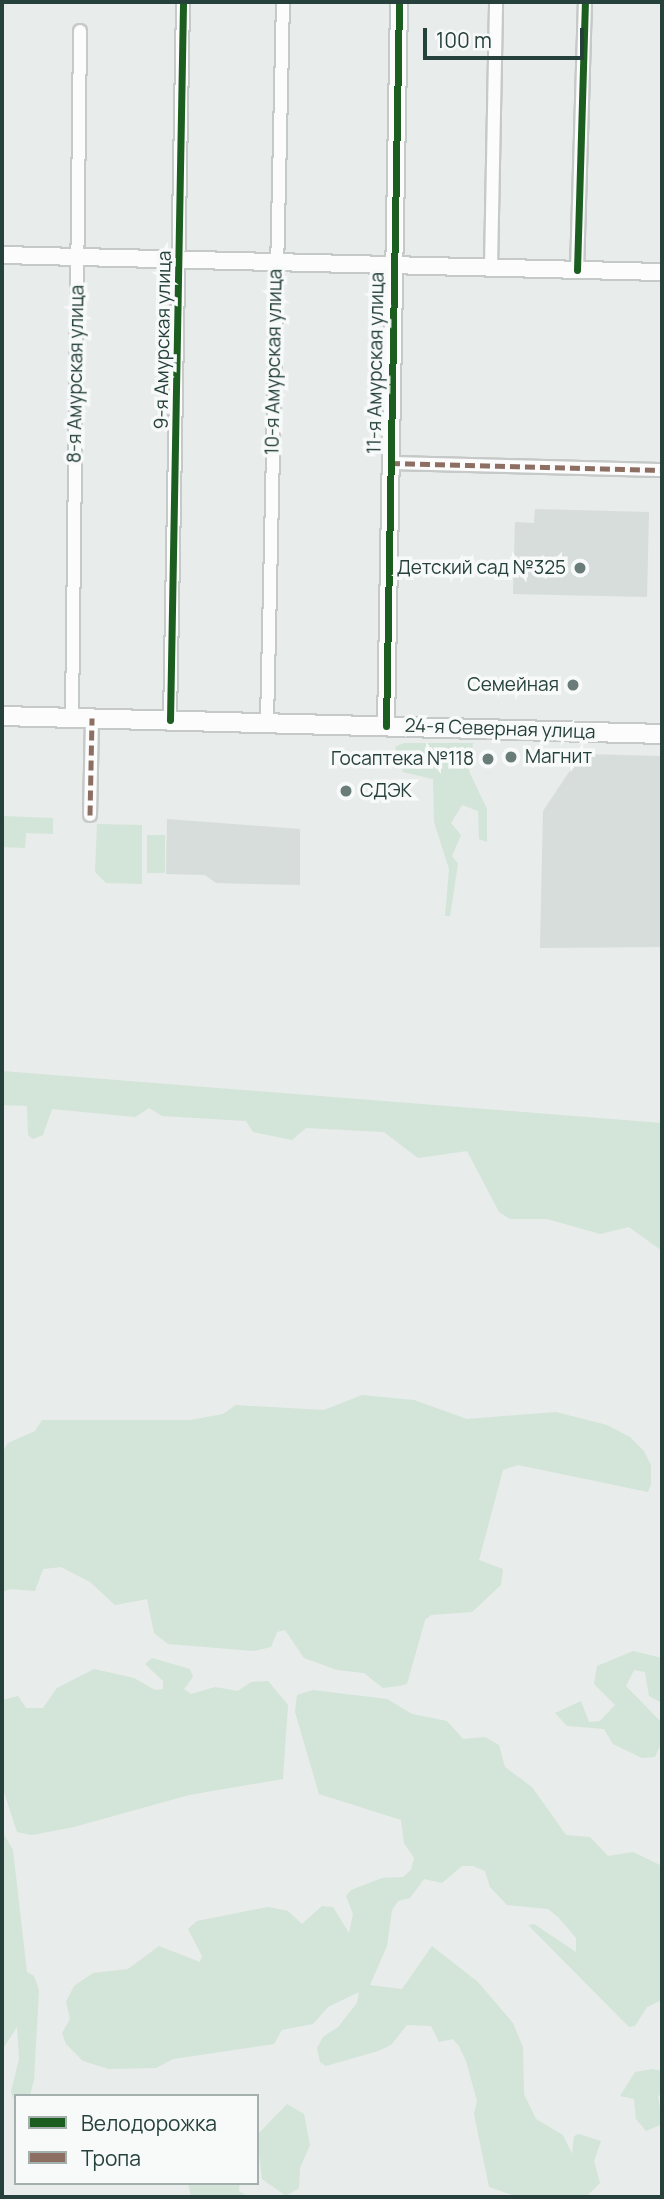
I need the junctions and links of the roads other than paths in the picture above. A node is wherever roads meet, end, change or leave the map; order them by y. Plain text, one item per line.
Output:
1 (183, 2) edge
2 (283, 2) edge
3 (399, 2) edge
4 (496, 2) edge
5 (585, 2) edge
6 (80, 31) dead end
7 (2, 255) edge
8 (78, 257) junction
9 (181, 259) junction
10 (276, 262) junction
11 (394, 265) junction
12 (491, 267) junction
13 (578, 270) junction
14 (662, 272) edge
15 (390, 463) junction
16 (662, 470) edge
17 (2, 716) edge
18 (72, 717) junction
19 (92, 718) junction
20 (170, 720) junction
21 (267, 723) junction
22 (386, 726) junction
23 (662, 734) edge
24 (90, 815) dead end

1 - 9 street, 9-я Амурская улица
2 - 10 street, 10-я Амурская улица
3 - 11 street, 11-я Амурская улица
4 - 12 street
5 - 13 street
6 - 8 street, 8-я Амурская улица
7 - 8 street
8 - 9 street
8 - 18 street, 8-я Амурская улица
9 - 10 street
9 - 20 street, 9-я Амурская улица
10 - 11 street
10 - 21 street, 10-я Амурская улица
11 - 12 street
11 - 15 street, 11-я Амурская улица
12 - 13 street
13 - 14 street
15 - 16 street
15 - 22 street, 11-я Амурская улица
17 - 18 main road, 24-я Северная улица
18 - 19 main road, 24-я Северная улица
19 - 20 main road, 24-я Северная улица
19 - 24 street
20 - 21 main road, 24-я Северная улица
21 - 22 main road, 24-я Северная улица
22 - 23 main road, 24-я Северная улица

